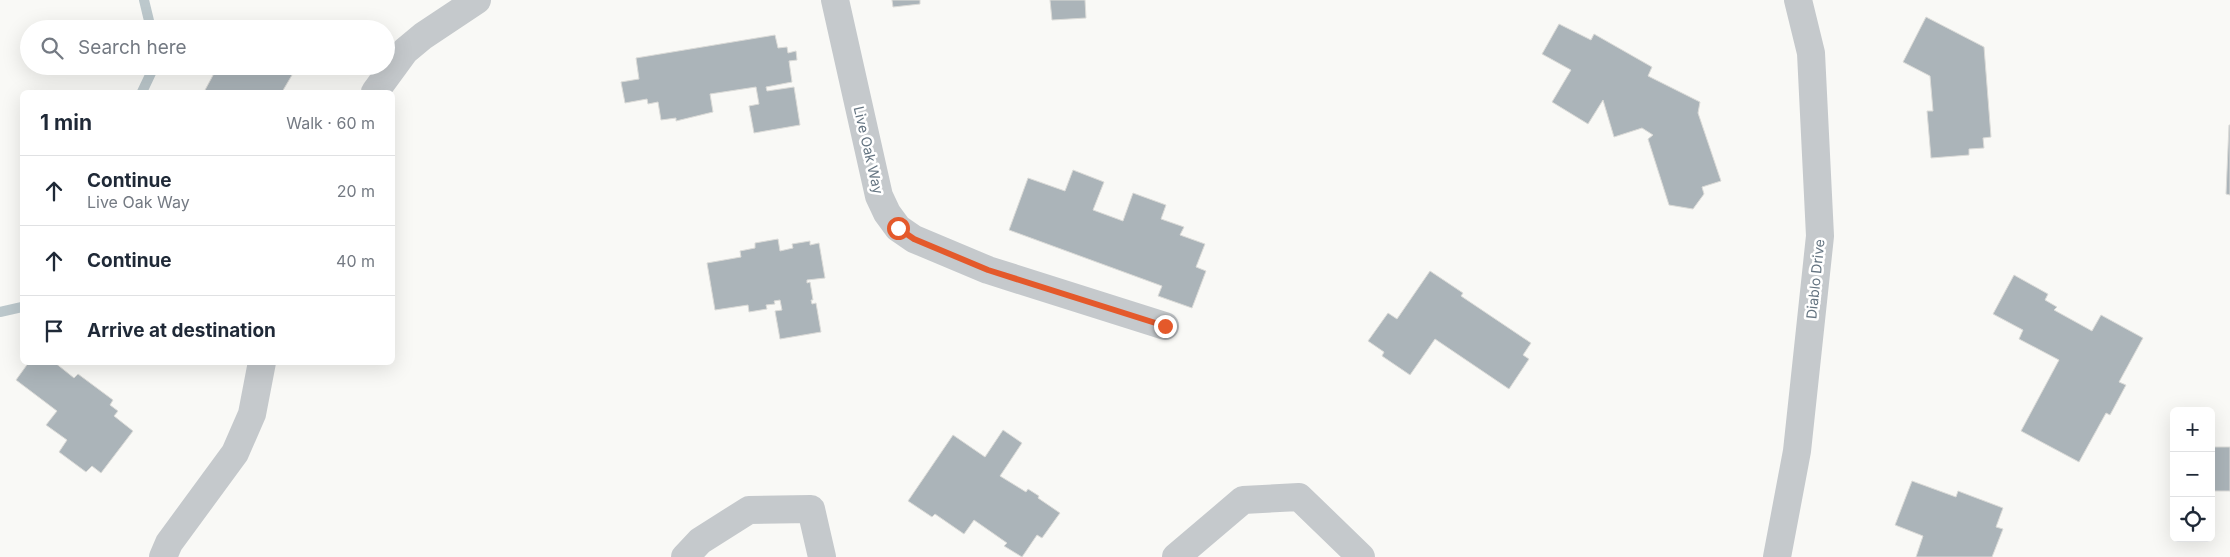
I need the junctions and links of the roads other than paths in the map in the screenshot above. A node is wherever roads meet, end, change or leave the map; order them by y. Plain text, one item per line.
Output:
1 (477, 0) edge
2 (835, 0) edge
3 (1798, 0) edge
4 (395, 65) edge
5 (387, 75) edge
6 (376, 90) edge
7 (1165, 326) dead end
8 (261, 365) edge
9 (163, 557) edge
10 (685, 557) edge
11 (822, 557) edge
12 (1176, 557) edge
13 (1361, 557) edge
14 (1777, 557) edge

1 - 4 street
2 - 7 street, Live Oak Way
3 - 14 street, Diablo Drive
5 - 6 street
8 - 9 street
10 - 11 street
12 - 13 street

